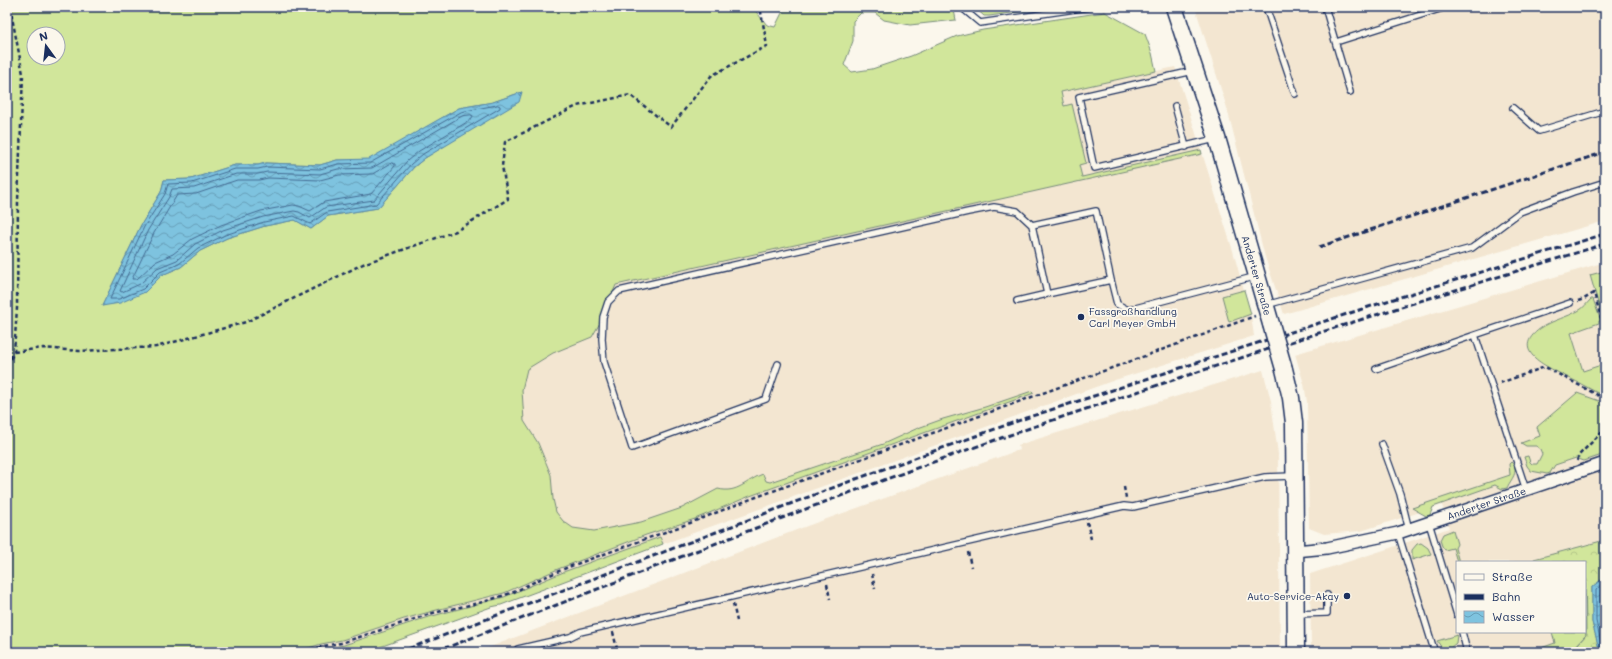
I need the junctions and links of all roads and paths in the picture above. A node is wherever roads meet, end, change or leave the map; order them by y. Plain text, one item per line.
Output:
1 (10, 7) edge
2 (757, 7) edge
3 (961, 7) edge
4 (1089, 7) edge
5 (1174, 7) edge
6 (1266, 7) edge
7 (1325, 7) edge
8 (1446, 7) edge
9 (1336, 42) junction
10 (1196, 71) junction
11 (1350, 92) dead end
12 (1295, 94) dead end
13 (1175, 106) dead end
14 (1513, 108) dead end
15 (1605, 111) edge
16 (1217, 138) junction
17 (1186, 147) junction
18 (1605, 182) edge
19 (1032, 225) junction
20 (1257, 276) junction
21 (1111, 280) junction
22 (1047, 294) junction
23 (1017, 301) dead end
24 (1570, 302) joint
25 (1266, 305) junction
26 (1605, 331) edge
27 (1475, 335) junction
28 (14, 352) junction
29 (778, 364) dead end
30 (7, 365) edge
31 (1376, 369) dead end
32 (1492, 385) junction
33 (1605, 399) edge
34 (1605, 429) edge
35 (1382, 444) dead end
36 (1577, 458) dead end
37 (1605, 463) edge
38 (1295, 476) junction
39 (1526, 490) junction
40 (1086, 514) junction
41 (1429, 523) junction
42 (1404, 531) junction
43 (1091, 539) dead end
44 (965, 542) junction
45 (1296, 551) junction
46 (870, 565) junction
47 (971, 567) dead end
48 (825, 576) junction
49 (875, 589) dead end
50 (1327, 595) dead end
51 (732, 597) junction
52 (830, 600) dead end
53 (1456, 612) edge
54 (1296, 614) junction
55 (737, 621) dead end
56 (611, 625) junction
57 (1462, 633) edge
58 (518, 649) dead end
59 (617, 649) dead end
60 (1467, 651) edge
61 (304, 652) edge
62 (1296, 652) edge
63 (1436, 652) edge
64 (1460, 652) edge

1 - 28 path
2 - 28 path
3 - 4 lane
5 - 10 main road, Anderter Straße
6 - 12 lane
7 - 9 lane
8 - 9 lane
9 - 11 lane
10 - 16 main road, Anderter Straße
10 - 17 lane
13 - 17 lane
14 - 15 lane
16 - 17 lane
16 - 20 main road, Anderter Straße
18 - 25 lane
19 - 21 lane
19 - 22 lane
19 - 29 lane
20 - 21 lane
20 - 25 main road, Anderter Straße
21 - 22 lane
22 - 23 lane
24 - 26 path
24 - 27 lane
25 - 38 main road, Anderter Straße, bridge
25 - 61 path
27 - 31 lane
27 - 32 lane
28 - 30 path
32 - 33 path
32 - 39 lane
34 - 36 path
35 - 42 lane
37 - 39 street, Anderter Straße
38 - 40 lane
38 - 45 main road, Anderter Straße
39 - 41 street, Anderter Straße
40 - 43 path
40 - 44 lane
41 - 42 street, Anderter Straße
41 - 53 lane
42 - 45 street, Anderter Straße
42 - 63 lane
44 - 46 lane
44 - 47 path
45 - 54 main road, Anderter Straße
46 - 48 lane
46 - 49 path
48 - 51 lane
48 - 52 path
50 - 54 lane
51 - 55 path
51 - 56 lane
54 - 62 main road, Anderter Straße
56 - 58 lane
56 - 59 path
57 - 60 lane
60 - 64 lane

